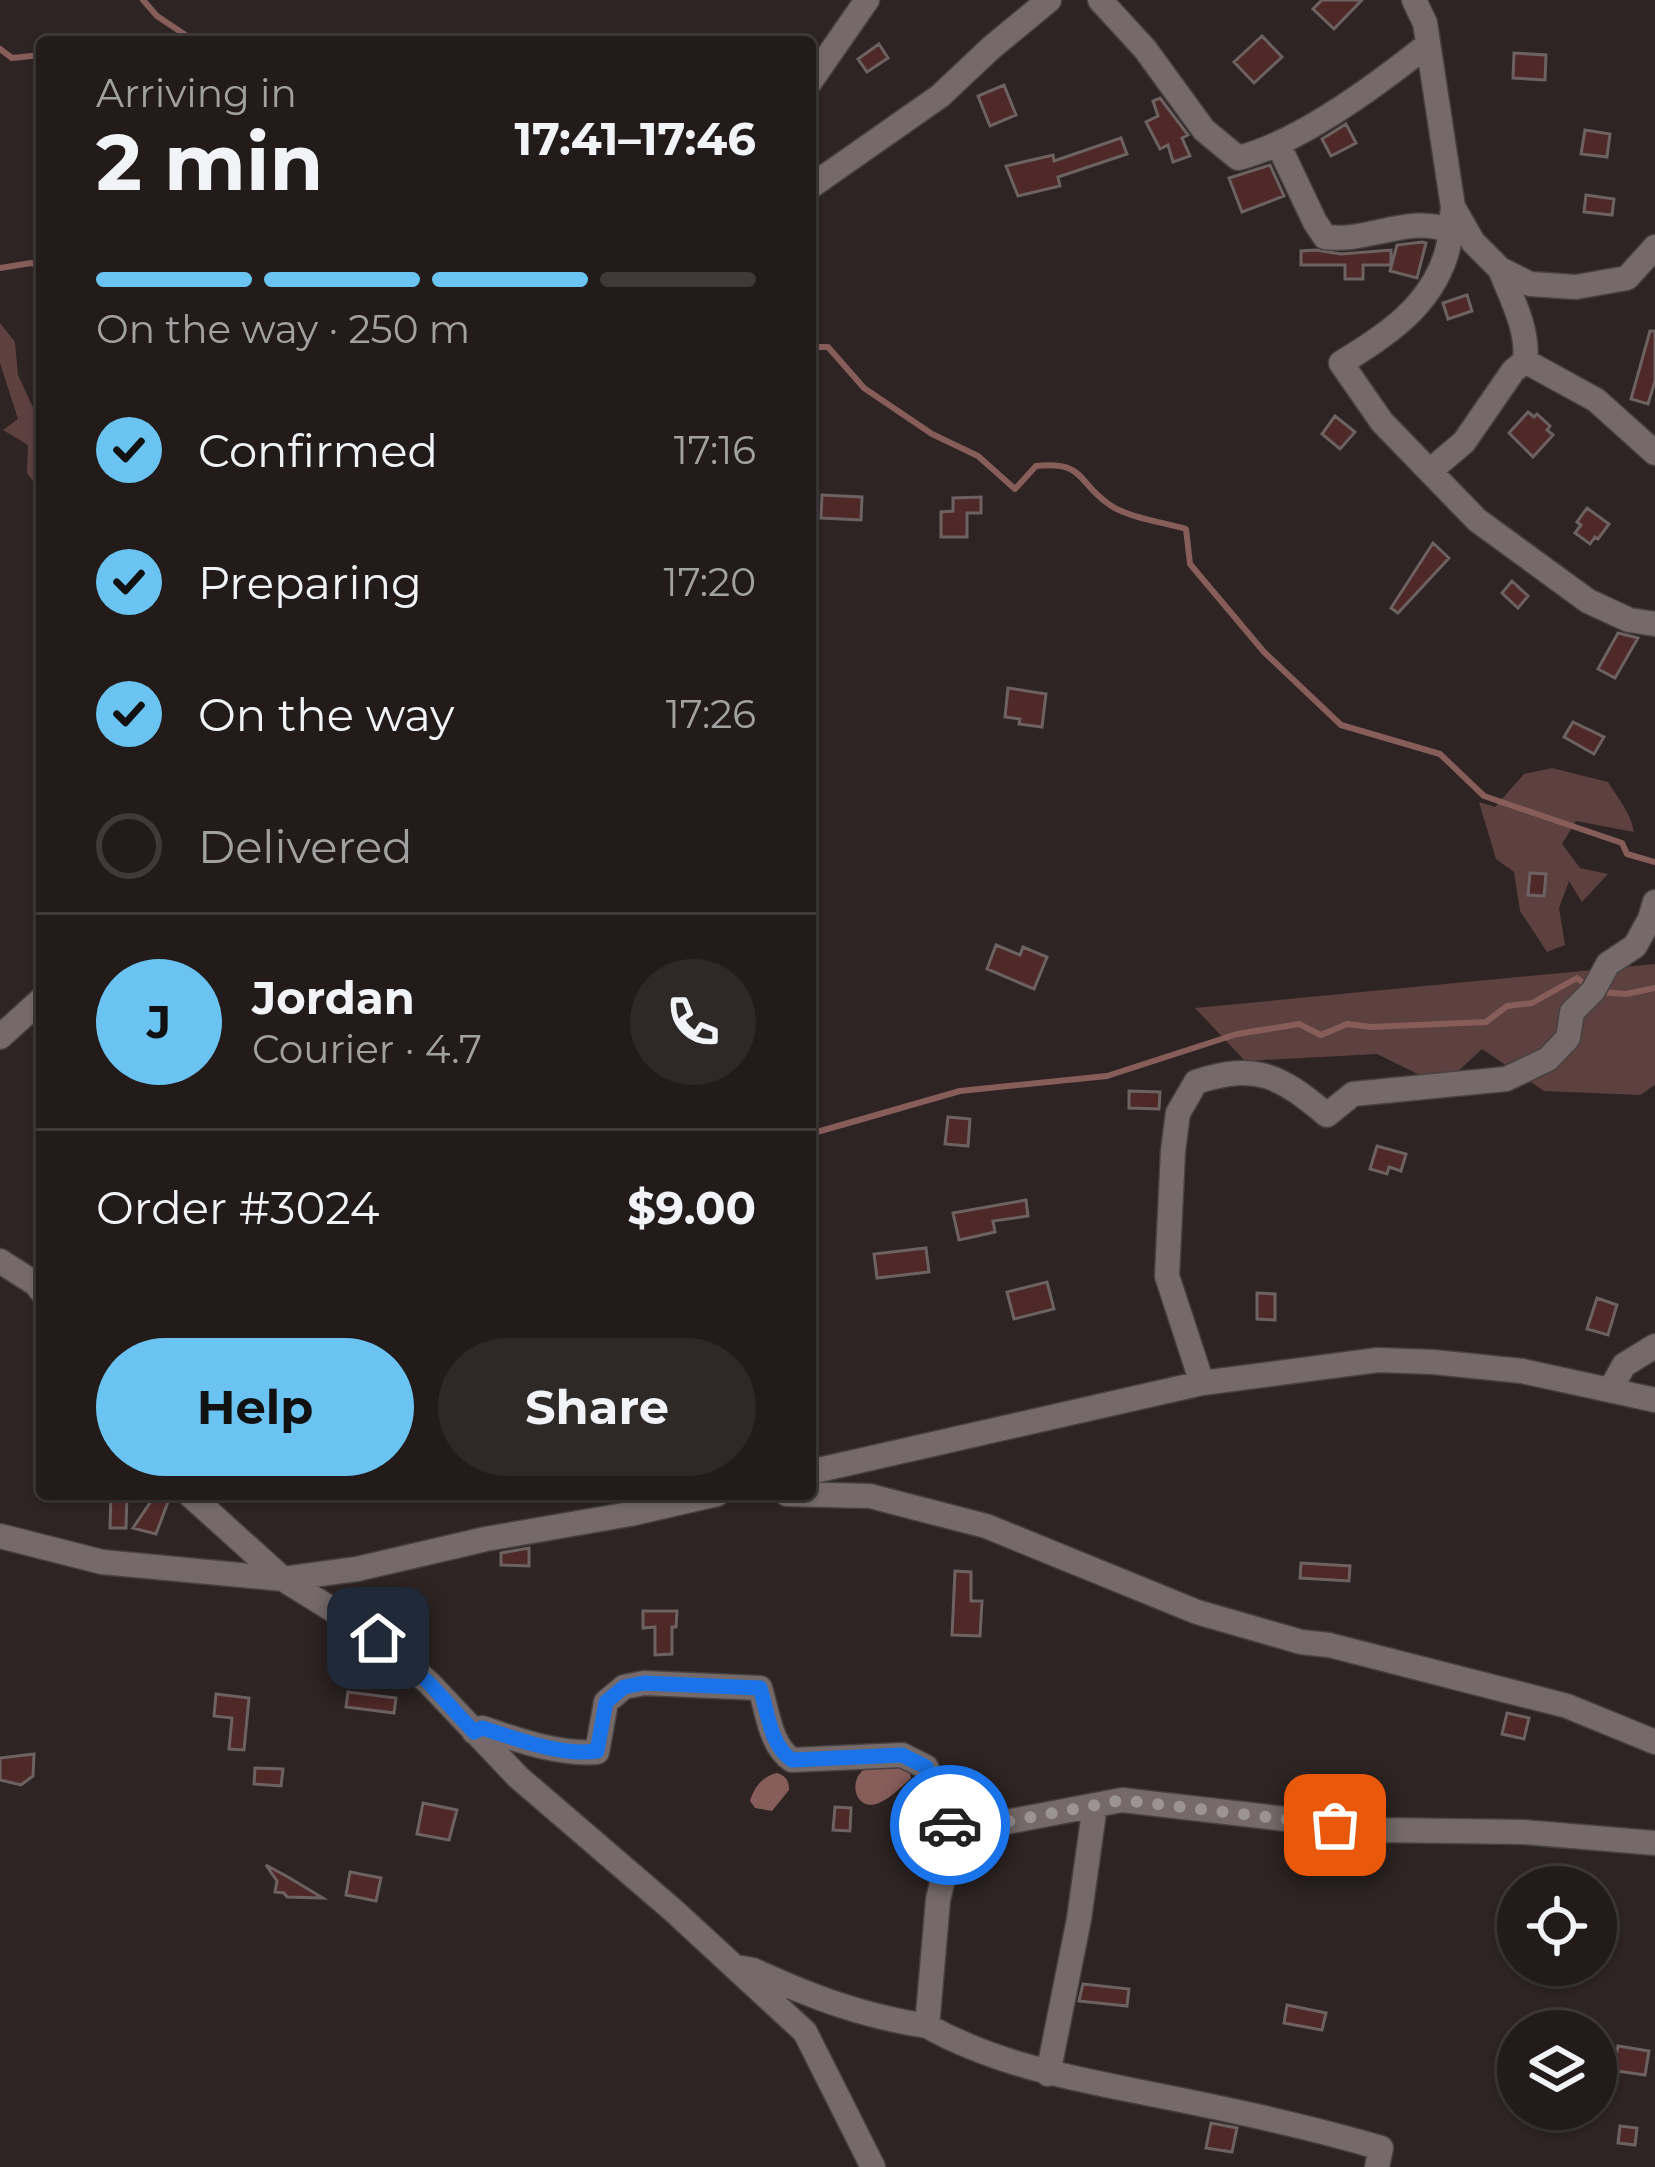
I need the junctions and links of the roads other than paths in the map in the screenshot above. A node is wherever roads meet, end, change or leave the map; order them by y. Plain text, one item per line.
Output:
1 (867, 0) edge
2 (1049, 0) edge
3 (1100, 0) edge
4 (1414, 0) edge
5 (1426, 45) junction
6 (816, 73) edge
7 (1277, 144) junction
8 (816, 184) edge
9 (1452, 219) junction
10 (1655, 247) edge
11 (1500, 269) junction
12 (1525, 361) junction
13 (1655, 453) edge
14 (1431, 470) junction
15 (1655, 624) edge
16 (1655, 902) edge
17 (36, 1004) edge
18 (0, 1037) edge
19 (0, 1261) edge
20 (36, 1284) edge
21 (1655, 1346) edge
22 (1202, 1383) junction
23 (1610, 1390) junction
24 (1655, 1400) edge
25 (816, 1471) edge
26 (816, 1495) edge
27 (196, 1500) edge
28 (691, 1500) edge
29 (0, 1536) edge
30 (283, 1579) junction
31 (474, 1732) junction
32 (1655, 1742) edge
33 (1096, 1805) junction
34 (953, 1832) junction
35 (1655, 1843) edge
36 (734, 1966) junction
37 (927, 2026) junction
38 (1048, 2074) junction
39 (873, 2167) edge
40 (1377, 2167) edge

1 - 6 street
2 - 8 street
3 - 7 street
4 - 5 street
5 - 7 street
5 - 9 street
7 - 9 street
9 - 11 street
9 - 14 street
10 - 11 street
11 - 12 street
12 - 13 street
12 - 14 street
14 - 15 street
16 - 22 street
17 - 18 street
19 - 20 street
21 - 23 street
22 - 23 street
22 - 25 street
23 - 24 street
26 - 32 street
27 - 30 street
28 - 30 street
29 - 30 street
30 - 31 street
31 - 34 street
31 - 36 street
33 - 34 street
33 - 35 street
33 - 38 street
34 - 37 street
36 - 37 street
36 - 39 street
37 - 38 street
38 - 40 street

